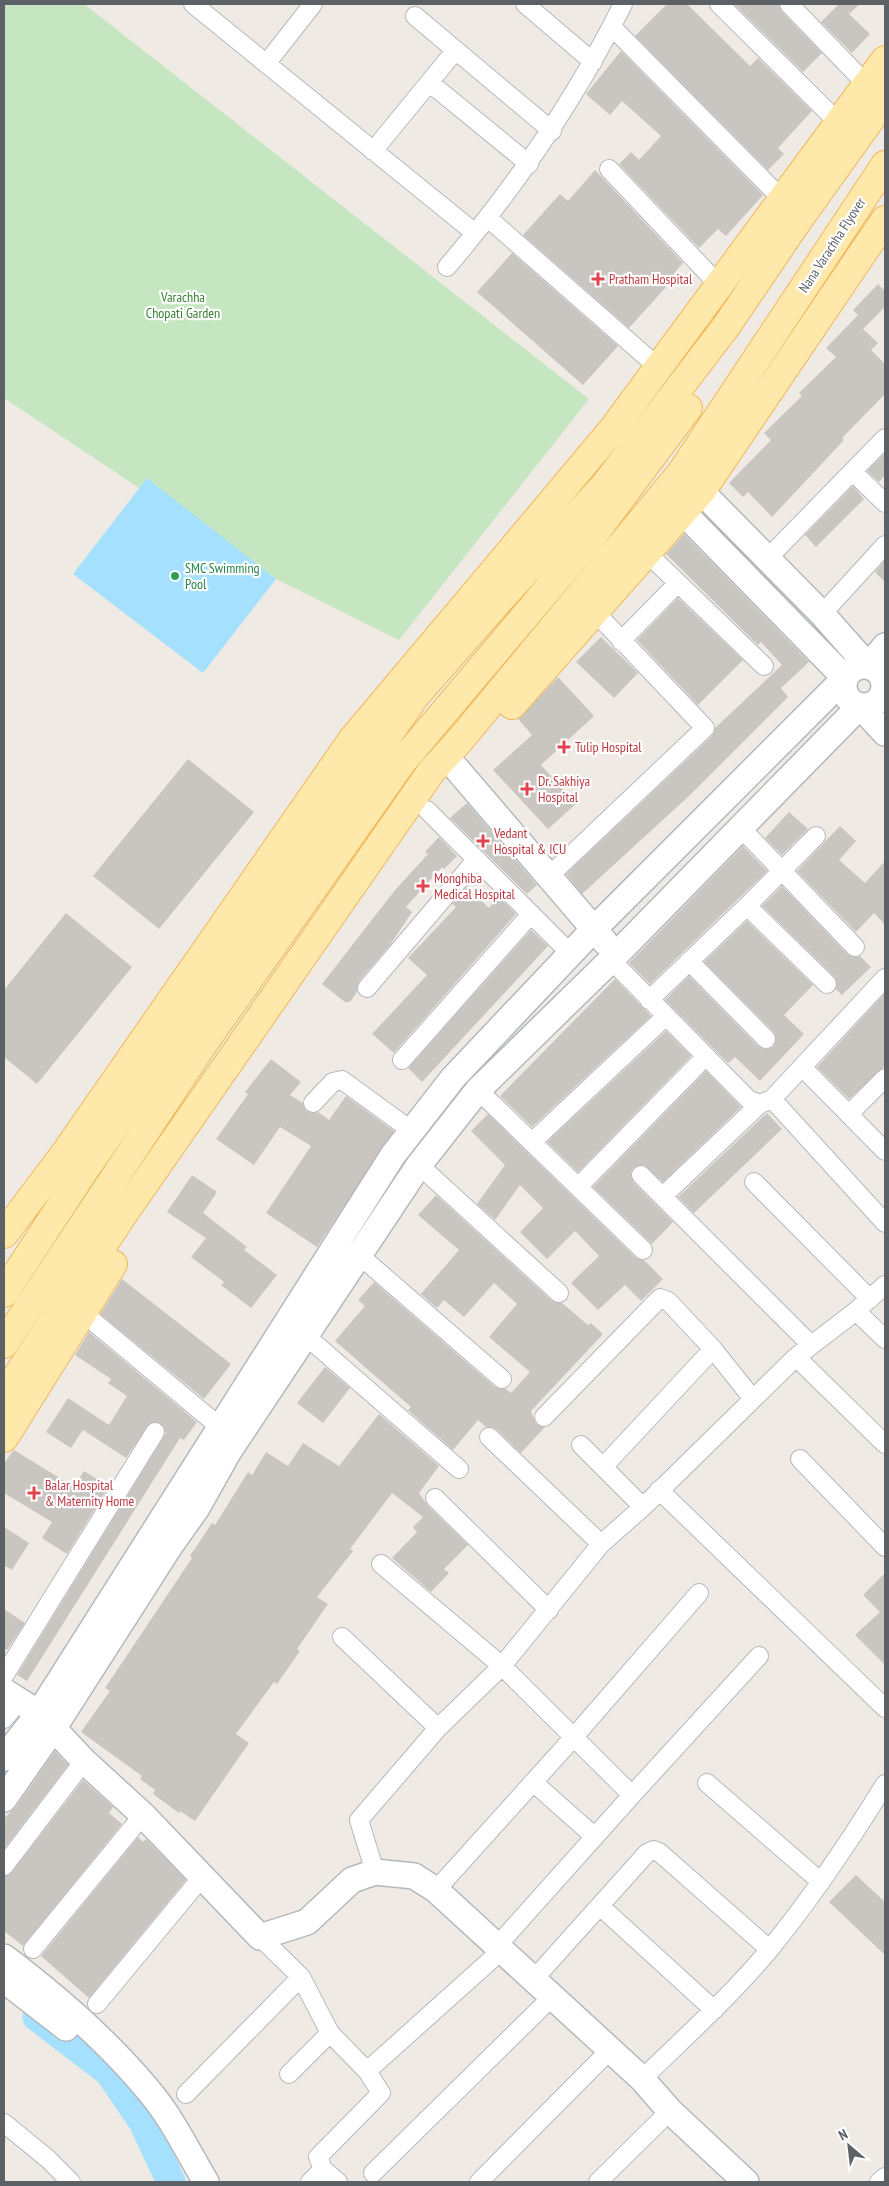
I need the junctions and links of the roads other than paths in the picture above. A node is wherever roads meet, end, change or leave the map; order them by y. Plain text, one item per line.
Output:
1 (313, 4) edge
2 (525, 4) edge
3 (623, 4) edge
4 (718, 4) edge
5 (789, 4) edge
6 (199, 6) edge
7 (414, 16) dead end
8 (612, 27) junction
9 (455, 51) junction
10 (885, 60) edge
11 (593, 62) junction
12 (266, 64) junction
13 (430, 83) junction
14 (877, 93) edge
15 (552, 131) junction
16 (848, 132) junction
17 (373, 151) junction
18 (529, 164) junction
19 (885, 165) edge
20 (609, 169) dead end
21 (782, 199) junction
22 (488, 218) junction
23 (885, 220) edge
24 (475, 233) junction
25 (447, 267) dead end
26 (718, 284) junction
27 (796, 299) junction
28 (822, 313) junction
29 (726, 328) junction
30 (659, 368) junction
31 (744, 380) junction
32 (885, 438) edge
33 (853, 472) junction
34 (681, 473) junction
35 (702, 490) junction
36 (664, 493) junction
37 (885, 503) edge
38 (684, 512) junction
39 (885, 545) edge
40 (647, 553) junction
41 (768, 558) junction
42 (678, 583) junction
43 (594, 612) junction
44 (822, 614) junction
45 (621, 640) junction
46 (885, 646) edge
47 (764, 666) dead end
48 (868, 666) junction
49 (845, 678) junction
50 (885, 689) edge
51 (860, 706) junction
52 (885, 734) edge
53 (456, 768) junction
54 (427, 810) junction
55 (739, 826) junction
56 (816, 836) dead end
57 (476, 860) junction
58 (782, 872) junction
59 (548, 877) junction
60 (748, 906) junction
61 (531, 914) junction
62 (593, 930) junction
63 (855, 947) dead end
64 (570, 954) junction
65 (613, 957) junction
66 (689, 962) junction
67 (885, 978) edge
68 (827, 984) dead end
69 (367, 988) dead end
70 (649, 1000) junction
71 (665, 1017) junction
72 (766, 1039) dead end
73 (705, 1057) junction
74 (402, 1060) dead end
75 (802, 1066) junction
76 (885, 1078) edge
77 (478, 1090) junction
78 (766, 1102) junction
79 (314, 1103) dead end
80 (849, 1114) junction
81 (412, 1131) junction
82 (532, 1142) junction
83 (885, 1151) edge
84 (419, 1165) junction
85 (641, 1175) dead end
86 (754, 1182) dead end
87 (578, 1187) junction
88 (664, 1195) junction
89 (885, 1223) edge
90 (4, 1234) edge
91 (643, 1250) dead end
92 (359, 1255) junction
93 (885, 1285) edge
94 (4, 1293) edge
95 (559, 1293) dead end
96 (870, 1300) junction
97 (856, 1311) junction
98 (82, 1312) junction
99 (306, 1336) junction
100 (885, 1339) edge
101 (4, 1344) edge
102 (810, 1344) junction
103 (713, 1349) junction
104 (796, 1357) junction
105 (4, 1368) edge
106 (502, 1378) dead end
107 (4, 1396) edge
108 (753, 1398) junction
109 (544, 1417) dead end
110 (220, 1427) junction
111 (155, 1432) dead end
112 (489, 1437) dead end
113 (4, 1438) edge
114 (885, 1444) edge
115 (581, 1445) dead end
116 (800, 1459) dead end
117 (603, 1467) junction
118 (460, 1469) dead end
119 (659, 1490) junction
120 (435, 1498) dead end
121 (642, 1507) junction
122 (601, 1544) junction
123 (885, 1548) edge
124 (380, 1564) dead end
125 (699, 1594) dead end
126 (549, 1610) junction
127 (342, 1637) dead end
128 (759, 1656) dead end
129 (502, 1666) junction
130 (4, 1676) edge
131 (885, 1708) edge
132 (21, 1715) edge
133 (438, 1728) junction
134 (573, 1738) junction
135 (4, 1758) edge
136 (84, 1761) junction
137 (533, 1782) junction
138 (707, 1783) dead end
139 (885, 1784) edge
140 (632, 1795) junction
141 (4, 1799) edge
142 (880, 1807) edge
143 (143, 1814) junction
144 (595, 1837) junction
145 (4, 1866) edge
146 (375, 1872) junction
147 (202, 1877) junction
148 (820, 1882) junction
149 (436, 1890) junction
150 (600, 1906) junction
151 (260, 1937) junction
152 (500, 1948) junction
153 (33, 1949) dead end
154 (769, 1950) junction
155 (4, 1957) edge
156 (301, 1977) junction
157 (534, 1979) junction
158 (4, 1980) edge
159 (553, 1996) junction
160 (97, 2004) dead end
161 (714, 2010) junction
162 (330, 2033) junction
163 (609, 2052) junction
164 (367, 2071) junction
165 (289, 2074) dead end
166 (642, 2079) junction
167 (186, 2094) dead end
168 (670, 2111) junction
169 (5, 2125) edge
170 (323, 2169) junction
171 (373, 2173) dead end
172 (738, 2180) edge
173 (70, 2182) edge
174 (186, 2182) edge
175 (206, 2182) edge
176 (310, 2182) edge
177 (338, 2182) edge
178 (479, 2182) edge
179 (598, 2182) edge

1 - 12 street
2 - 11 street
3 - 8 street
4 - 16 street
5 - 14 street
6 - 12 street
7 - 9 street
8 - 11 street
8 - 21 street
9 - 13 street
9 - 15 street
10 - 14 main road
11 - 15 street
12 - 17 street
13 - 17 street
13 - 18 street
14 - 16 main road
15 - 18 street
16 - 21 main road
16 - 29 main road
17 - 24 street
18 - 22 street
19 - 27 main road, Nana Varachha Flyover
20 - 26 street
21 - 26 main road
22 - 24 street
22 - 30 street
23 - 28 main road
24 - 25 street
26 - 30 main road
27 - 28 main road
27 - 31 main road, Nana Varachha Flyover
28 - 35 main road
29 - 94 main road
29 - 101 main road
30 - 90 main road
31 - 34 main road, Nana Varachha Flyover
31 - 105 main road
32 - 33 street
33 - 37 street
33 - 41 street
34 - 35 street
34 - 36 main road, Nana Varachha Flyover
35 - 38 main road
35 - 41 street
36 - 38 street
36 - 107 main road, Nana Varachha Flyover
38 - 40 main road
38 - 49 street
39 - 44 street
40 - 42 street
40 - 43 main road
41 - 44 street
42 - 45 street
42 - 47 street
43 - 45 street
43 - 53 main road
44 - 48 street
45 - 59 street
46 - 48 street
48 - 49 street
48 - 50 street
49 - 51 street
49 - 62 street
50 - 51 street
51 - 52 street
51 - 55 street
53 - 54 main road
53 - 59 street
54 - 57 street
54 - 98 main road
55 - 58 street
55 - 65 street
56 - 58 street
57 - 61 street
57 - 69 street
58 - 60 street
58 - 63 street
59 - 62 street
60 - 66 street
60 - 68 street
61 - 64 street
61 - 74 street
62 - 64 street
62 - 65 street
64 - 81 street
65 - 70 street
65 - 77 street
66 - 70 street
66 - 72 street
67 - 75 street
70 - 71 street
71 - 73 street
71 - 82 street
73 - 78 street
73 - 87 street
75 - 78 street
75 - 80 street
76 - 80 street
77 - 82 street
77 - 84 street
78 - 88 street
78 - 89 street
79 - 81 street
80 - 83 street
81 - 110 street
82 - 87 street
84 - 92 street
84 - 95 street
85 - 88 street
86 - 96 street
87 - 91 street
88 - 102 street
92 - 99 street
92 - 106 street
93 - 96 street
96 - 97 street
97 - 100 street
97 - 102 street
98 - 110 street
98 - 113 main road
99 - 118 street
99 - 132 street
102 - 104 street
103 - 108 street
103 - 109 street
103 - 117 street
104 - 108 street
104 - 114 street
108 - 119 street
110 - 132 street
111 - 130 street
112 - 122 street
115 - 117 street
116 - 123 street
117 - 121 street
119 - 121 street
119 - 131 street
120 - 126 street
121 - 122 street
122 - 126 street
124 - 129 street
125 - 134 street
126 - 129 street
127 - 133 street
128 - 140 street
129 - 133 street
129 - 134 street
132 - 135 street
132 - 136 street
132 - 141 street
133 - 146 street
134 - 137 street
134 - 140 street
136 - 143 street
136 - 145 street
137 - 144 street
137 - 149 street
138 - 148 street
139 - 142 street
140 - 144 street
142 - 148 street
143 - 147 street
143 - 153 street
144 - 152 street
146 - 149 street
146 - 151 street
147 - 151 street
147 - 160 street
148 - 154 street
149 - 152 street
150 - 154 street
150 - 157 street
150 - 161 street
151 - 156 street
152 - 157 street
152 - 164 street
154 - 161 street
155 - 175 street
156 - 162 street
156 - 167 street
157 - 159 street
158 - 174 street
159 - 163 street
159 - 171 street
161 - 166 street
162 - 164 street
162 - 165 street
163 - 166 street
163 - 178 street
164 - 170 street
166 - 168 street
168 - 172 street
168 - 179 street
169 - 173 street
170 - 176 street
170 - 177 street

